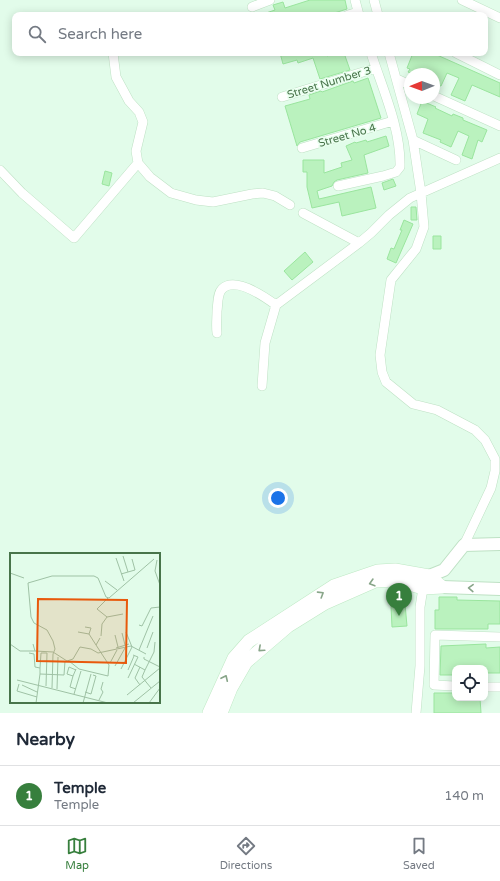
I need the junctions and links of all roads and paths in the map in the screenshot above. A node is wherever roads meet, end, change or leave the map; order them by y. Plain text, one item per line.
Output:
1 (270, 0) edge
2 (355, 0) edge
3 (374, 0) edge
4 (462, 0) edge
5 (252, 7) dead end
6 (359, 12) edge
7 (377, 12) edge
8 (487, 12) edge
9 (488, 12) edge
10 (500, 18) edge
11 (113, 56) edge
12 (372, 56) edge
13 (390, 56) edge
14 (462, 56) edge
15 (376, 68) junction
16 (500, 75) edge
17 (397, 79) junction
18 (404, 82) edge
19 (282, 97) dead end
20 (440, 99) edge
21 (393, 121) junction
22 (500, 126) edge
23 (413, 140) junction
24 (302, 148) dead end
25 (500, 158) edge
26 (456, 160) dead end
27 (138, 163) junction
28 (0, 170) edge
29 (338, 186) dead end
30 (421, 193) junction
31 (290, 205) dead end
32 (303, 213) dead end
33 (359, 243) junction
34 (276, 305) junction
35 (217, 333) dead end
36 (262, 386) dead end
37 (498, 458) edge
38 (495, 488) edge
39 (464, 544) junction
40 (500, 544) edge
41 (426, 582) junction
42 (442, 587) joint
43 (500, 589) edge
44 (500, 637) edge
45 (452, 686) edge
46 (488, 687) edge
47 (500, 687) edge
48 (209, 713) edge
49 (221, 713) edge
50 (416, 713) edge

1 - 5 street
2 - 6 street
3 - 7 street
4 - 8 street
9 - 10 street
11 - 27 street
12 - 15 street
13 - 17 street
14 - 16 street
15 - 19 street, Street Number 3
15 - 21 street
17 - 18 street
17 - 23 street
20 - 22 street
21 - 24 street, Street No 4
21 - 29 street
23 - 26 street
23 - 30 street
25 - 30 street
27 - 28 street
27 - 31 street
30 - 33 street
30 - 37 street
32 - 33 street
33 - 34 street
34 - 35 street
34 - 36 street
37 - 38 street
38 - 39 street
39 - 40 street
39 - 41 street
41 - 42 main road
48 -> 41 main road
41 -> 49 main road
41 - 50 street
43 -> 42 street
44 - 45 street
46 - 47 street

